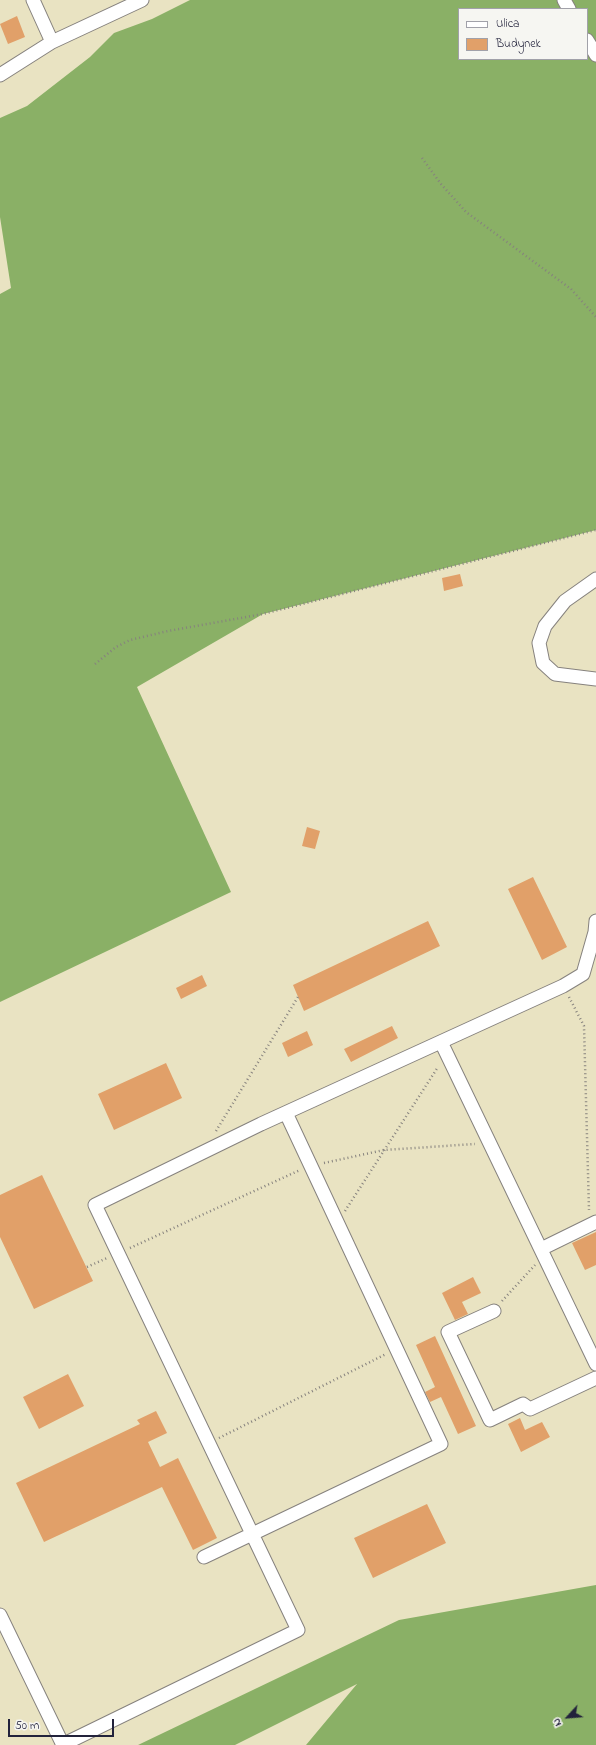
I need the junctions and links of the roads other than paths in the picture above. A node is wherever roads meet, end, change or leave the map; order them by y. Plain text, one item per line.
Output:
1 (33, 0) edge
2 (142, 0) edge
3 (52, 42) junction
4 (588, 42) edge
5 (596, 55) edge
6 (0, 75) edge
7 (596, 579) edge
8 (596, 679) edge
9 (596, 921) edge
10 (444, 1048) junction
11 (286, 1112) junction
12 (593, 1223) edge
13 (542, 1252) junction
14 (494, 1310) road end
15 (596, 1364) edge
16 (596, 1378) edge
17 (252, 1535) junction
18 (204, 1558) dead end
19 (0, 1615) edge
20 (62, 1745) edge

1 - 3 street
2 - 3 street
3 - 6 street
4 - 5 street
7 - 8 street
9 - 10 street
10 - 11 street
10 - 13 street
11 - 17 street
11 - 17 street
12 - 13 street
13 - 15 street
14 - 16 street
17 - 18 street
17 - 20 street
19 - 20 street

